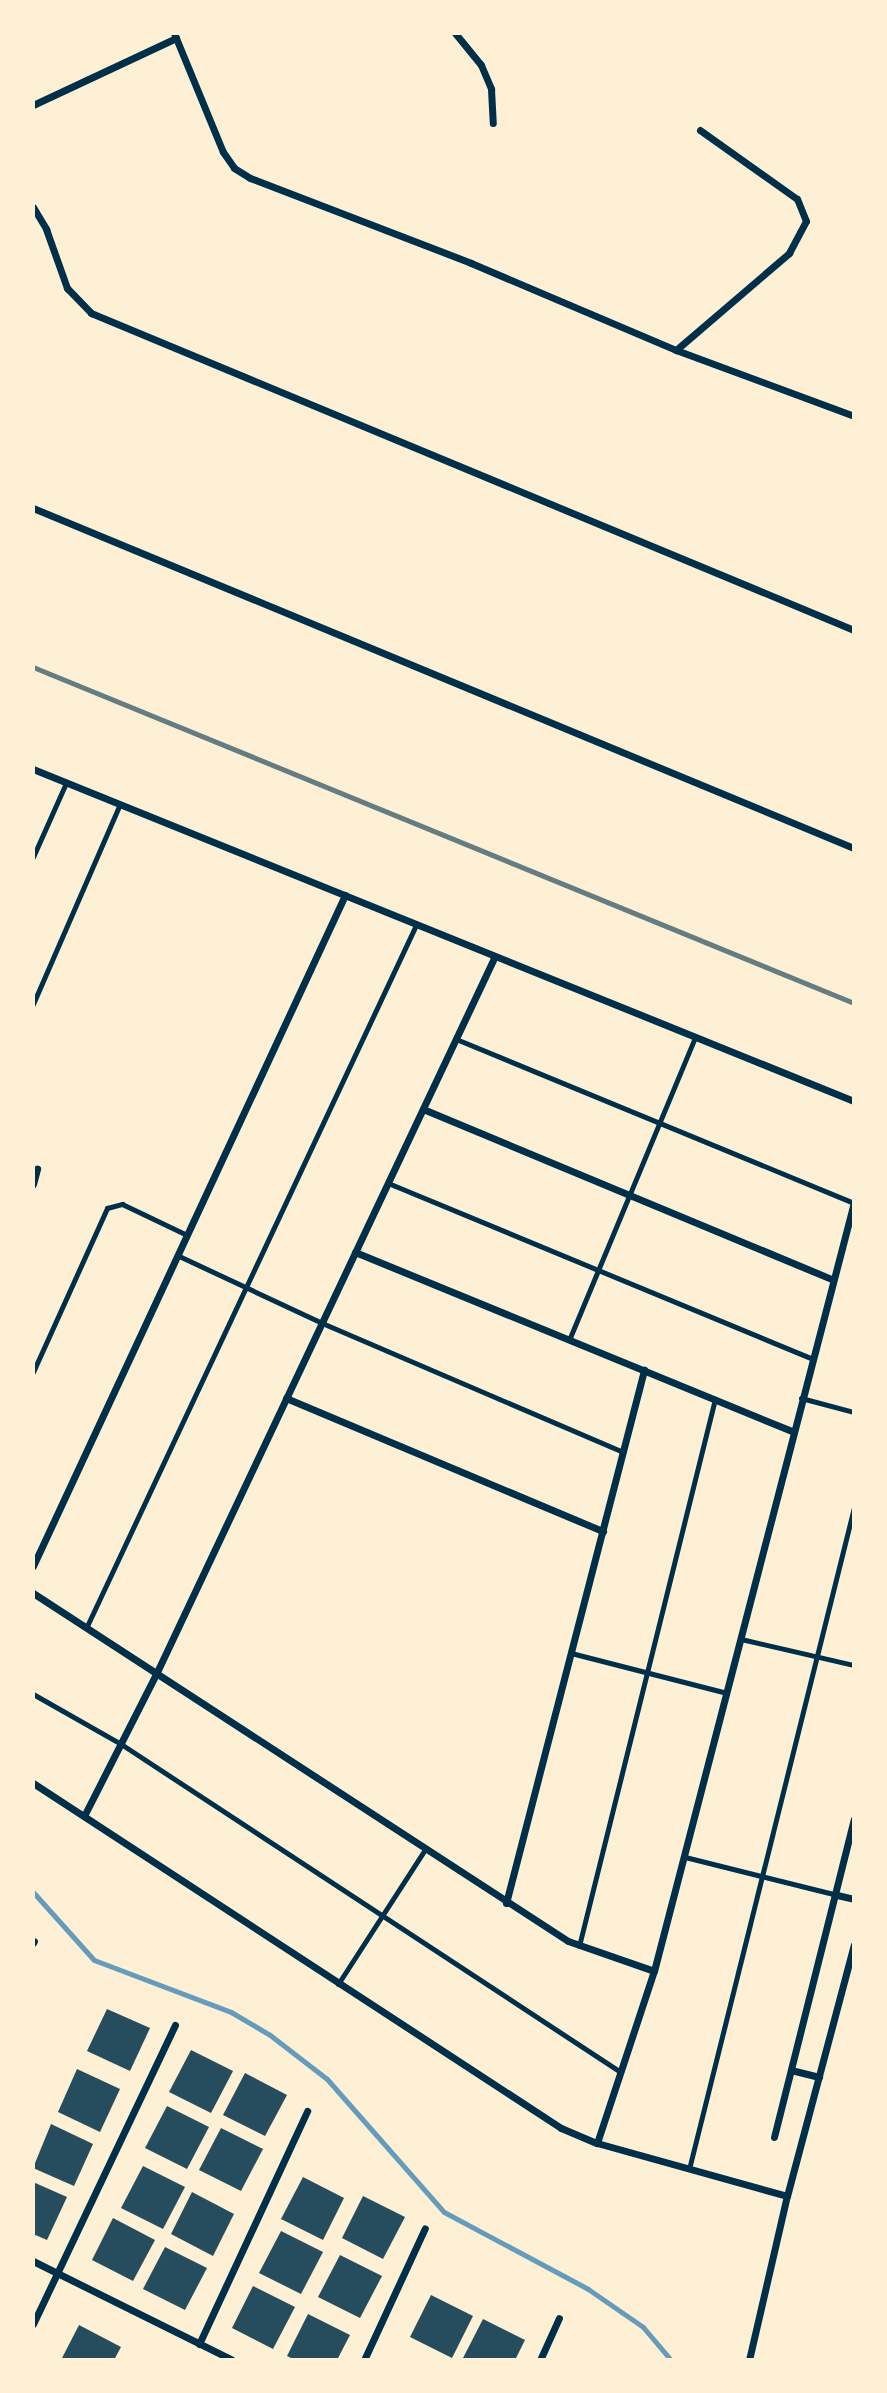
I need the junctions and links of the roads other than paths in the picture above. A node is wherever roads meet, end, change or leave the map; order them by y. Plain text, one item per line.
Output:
1 (455, 33) edge
2 (175, 36) edge
3 (33, 106) edge
4 (493, 122) dead end
5 (700, 131) dead end
6 (33, 207) edge
7 (676, 350) junction
8 (854, 416) edge
9 (33, 508) edge
10 (854, 630) edge
11 (33, 769) edge
12 (66, 783) junction
13 (120, 804) junction
14 (854, 848) edge
15 (33, 857) edge
16 (345, 895) junction
17 (415, 926) junction
18 (494, 958) junction
19 (33, 1004) edge
20 (695, 1038) junction
21 (456, 1039) junction
22 (854, 1101) edge
23 (422, 1109) junction
24 (660, 1123) junction
25 (35, 1167) edge
26 (388, 1183) junction
27 (33, 1184) edge
28 (629, 1195) junction
29 (854, 1203) edge
30 (187, 1235) junction
31 (355, 1252) junction
32 (179, 1256) junction
33 (598, 1270) junction
34 (833, 1280) junction
35 (246, 1288) junction
36 (322, 1323) junction
37 (569, 1340) junction
38 (812, 1359) junction
39 (644, 1370) junction
40 (33, 1372) edge
41 (286, 1398) junction
42 (801, 1398) junction
43 (715, 1399) junction
44 (854, 1412) edge
45 (792, 1431) junction
46 (623, 1452) junction
47 (854, 1507) edge
48 (603, 1531) junction
49 (33, 1566) edge
50 (33, 1593) edge
51 (88, 1626) junction
52 (741, 1639) junction
53 (571, 1653) junction
54 (816, 1656) junction
55 (854, 1665) edge
56 (157, 1672) junction
57 (647, 1673) junction
58 (727, 1693) junction
59 (33, 1694) edge
60 (121, 1744) junction
61 (33, 1783) edge
62 (84, 1816) junction
63 (854, 1819) edge
64 (426, 1848) junction
65 (685, 1857) junction
66 (760, 1876) junction
67 (837, 1895) junction
68 (854, 1899) edge
69 (506, 1903) junction
70 (381, 1918) junction
71 (854, 1945) edge
72 (579, 1946) junction
73 (654, 1971) junction
74 (337, 1984) junction
75 (175, 2025) dead end
76 (791, 2070) junction
77 (619, 2071) junction
78 (819, 2077) junction
79 (307, 2111) dead end
80 (774, 2137) dead end
81 (597, 2143) junction
82 (689, 2169) junction
83 (787, 2196) junction
84 (425, 2228) dead end
85 (33, 2261) edge
86 (57, 2273) junction
87 (559, 2318) dead end
88 (33, 2324) edge
89 (200, 2344) junction
90 (232, 2360) edge
91 (364, 2360) edge
92 (540, 2360) edge
93 (749, 2360) edge

1 - 4 street
2 - 3 street
2 - 7 street
5 - 7 street
6 - 10 street
7 - 8 street
9 - 14 street
11 - 12 street
12 - 13 street
12 - 15 lane
13 - 16 street
13 - 19 lane
16 - 17 street
16 - 30 street
17 - 18 street
17 - 35 lane
18 - 20 street
18 - 21 street
20 - 22 street
20 - 24 lane
21 - 23 street
21 - 24 lane
23 - 26 street
23 - 28 street
24 - 28 lane
24 - 29 lane
25 - 27 street
26 - 31 street
26 - 33 lane
28 - 33 lane
28 - 34 street
29 - 34 street
30 - 32 street
30 - 40 lane
31 - 36 street
31 - 37 street
32 - 35 lane
32 - 49 street
33 - 37 lane
33 - 38 lane
34 - 38 street
35 - 36 lane
35 - 51 lane
36 - 41 street
36 - 46 lane
37 - 39 street
38 - 42 street
39 - 43 street
39 - 46 street
41 - 48 street
41 - 56 street
42 - 44 lane
42 - 45 street
43 - 45 street
43 - 57 lane
45 - 52 street
46 - 48 street
47 - 54 lane
48 - 53 street
50 - 51 street
51 - 56 street
52 - 54 lane
52 - 58 street
53 - 57 lane
53 - 69 street
54 - 55 lane
54 - 66 lane
56 - 60 street
56 - 64 street
57 - 58 lane
57 - 72 lane
58 - 65 street
59 - 60 lane
60 - 62 street
60 - 70 lane
61 - 62 street
62 - 74 street
63 - 67 street
64 - 69 street
64 - 70 lane
65 - 66 lane
65 - 73 street
66 - 67 lane
66 - 82 lane
67 - 68 street
67 - 76 street
69 - 72 street
70 - 74 lane
70 - 77 lane
71 - 78 street
72 - 73 street
73 - 77 street
74 - 81 street
75 - 86 street
76 - 78 street
76 - 80 street
77 - 81 street
78 - 83 street
79 - 89 street
81 - 82 street
82 - 83 street
83 - 93 street
84 - 91 street
85 - 86 street
86 - 88 street
86 - 89 street
87 - 92 street
89 - 90 street

